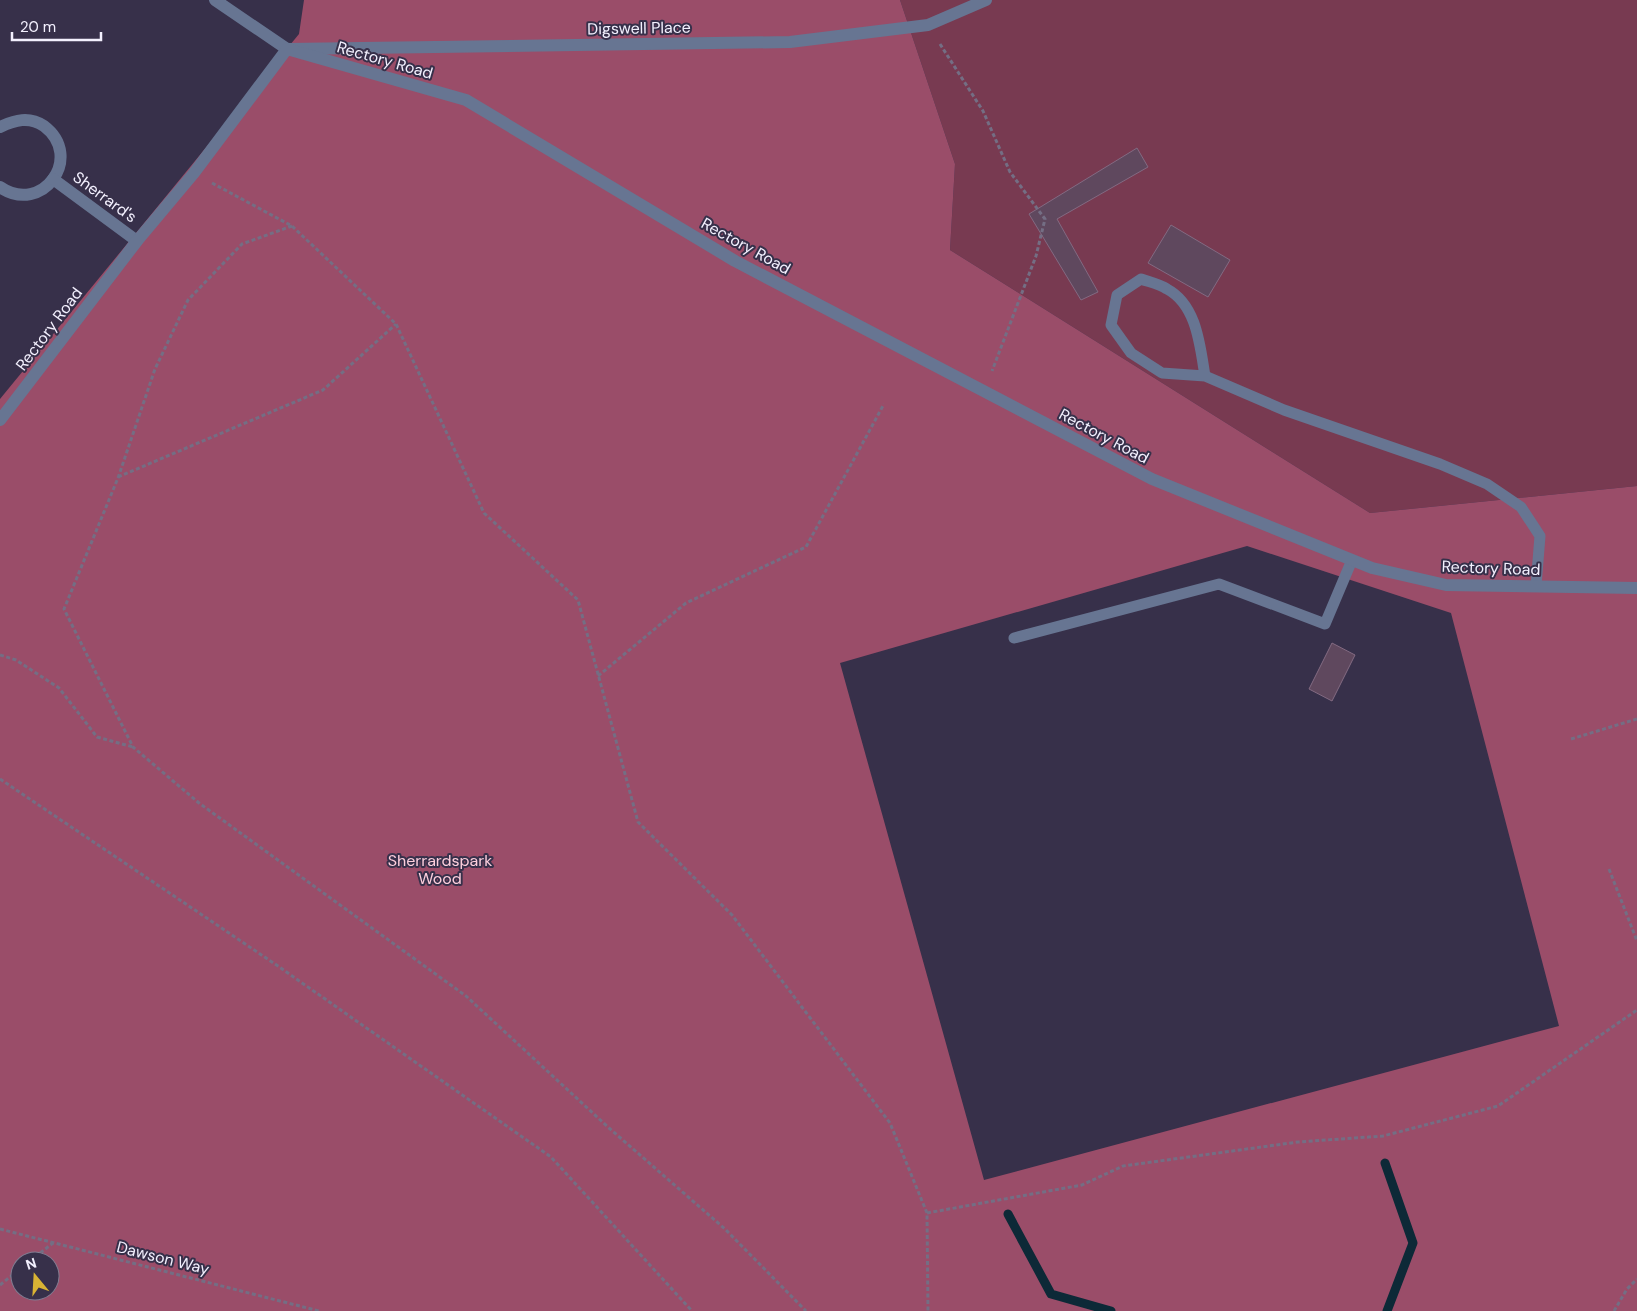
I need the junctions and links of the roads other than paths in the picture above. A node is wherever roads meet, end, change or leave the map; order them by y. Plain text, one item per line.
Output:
1 (215, 0) edge
2 (986, 0) edge
3 (287, 49) junction
4 (0, 127) edge
5 (54, 179) junction
6 (0, 187) edge
7 (137, 240) junction
8 (1205, 376) junction
9 (0, 420) edge
10 (1352, 560) junction
11 (1536, 586) junction
12 (1637, 588) edge
13 (1014, 638) dead end

1 - 3 street
2 - 3 street, Digswell Place
3 - 7 street, Rectory Road
3 - 10 street, Rectory Road
4 - 5 street, Sherrard's
5 - 6 street, Sherrard's
5 - 7 street, Sherrard's
7 - 9 street, Rectory Road
8 - 8 lane
8 - 11 lane
10 - 11 street, Rectory Road
10 - 13 lane
11 - 12 street, Rectory Road

